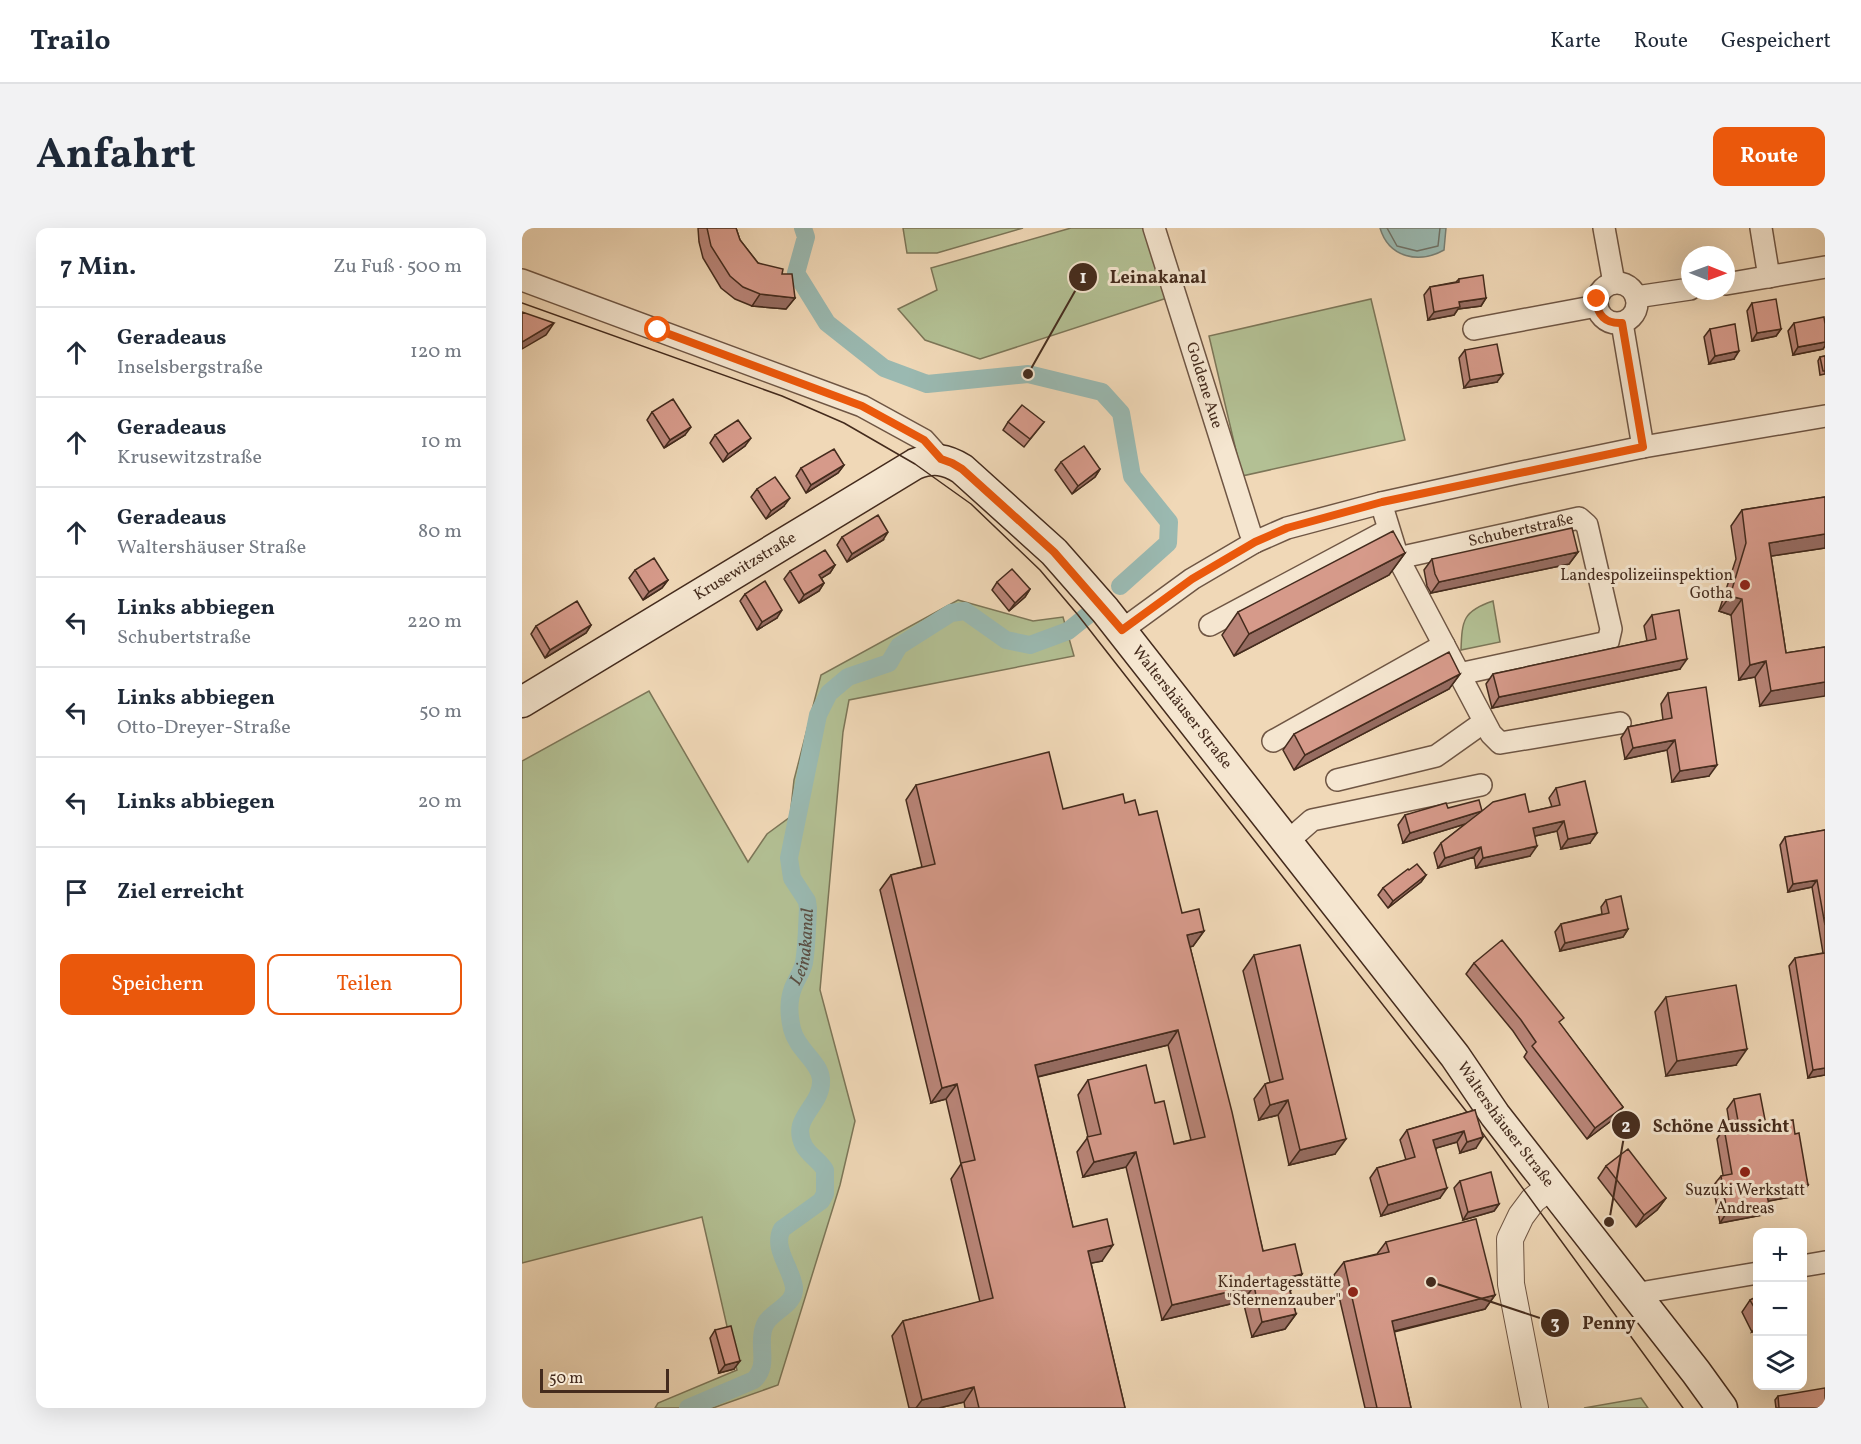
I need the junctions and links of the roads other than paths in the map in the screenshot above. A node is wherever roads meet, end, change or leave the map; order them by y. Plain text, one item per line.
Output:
1 (1154, 228) edge
2 (1604, 228) edge
3 (1761, 228) edge
4 (1825, 267) edge
5 (1769, 277) junction
6 (522, 280) edge
7 (1614, 283) junction
8 (1735, 283) edge
9 (1681, 290) edge
10 (1636, 297) junction
11 (1597, 306) junction
12 (1622, 323) junction
13 (1474, 329) dead end
14 (1825, 416) edge
15 (1643, 447) junction
16 (941, 459) junction
17 (1382, 502) junction
18 (1388, 530) junction
19 (1255, 542) junction
20 (1398, 558) junction
21 (1210, 625) dead end
22 (1122, 630) junction
23 (1444, 645) junction
24 (1459, 674) junction
25 (522, 702) edge
26 (1484, 722) junction
27 (1620, 723) dead end
28 (1273, 741) dead end
29 (1337, 780) dead end
30 (1481, 785) dead end
31 (1287, 842) junction
32 (1551, 1186) junction
33 (1825, 1262) edge
34 (1807, 1265) edge
35 (1753, 1275) edge
36 (1634, 1294) junction
37 (1534, 1408) edge
38 (1722, 1408) edge

1 - 19 street, Goldene Aue
2 - 7 street
3 - 5 street
4 - 5 street
5 - 8 street
6 - 16 street
7 - 10 street
7 - 11 street
9 - 10 street
10 - 12 street
11 - 12 street
11 - 13 street
12 - 15 street
14 - 15 street
15 - 17 street
16 - 22 main road, Waltershäuser Straße
16 - 25 main road, Krusewitzstraße
17 - 18 street
17 - 19 street
18 - 20 street
18 - 21 street
19 - 22 street
20 - 23 street
20 - 24 street, Schubertstraße
22 - 31 main road, Waltershäuser Straße
23 - 24 street
23 - 28 street
24 - 26 street
26 - 27 street
26 - 29 street
30 - 31 street
31 - 32 main road, Waltershäuser Straße
32 - 36 main road, Waltershäuser Straße
32 - 37 street
33 - 34 street
35 - 36 street
36 - 38 main road, Waltershäuser Straße

